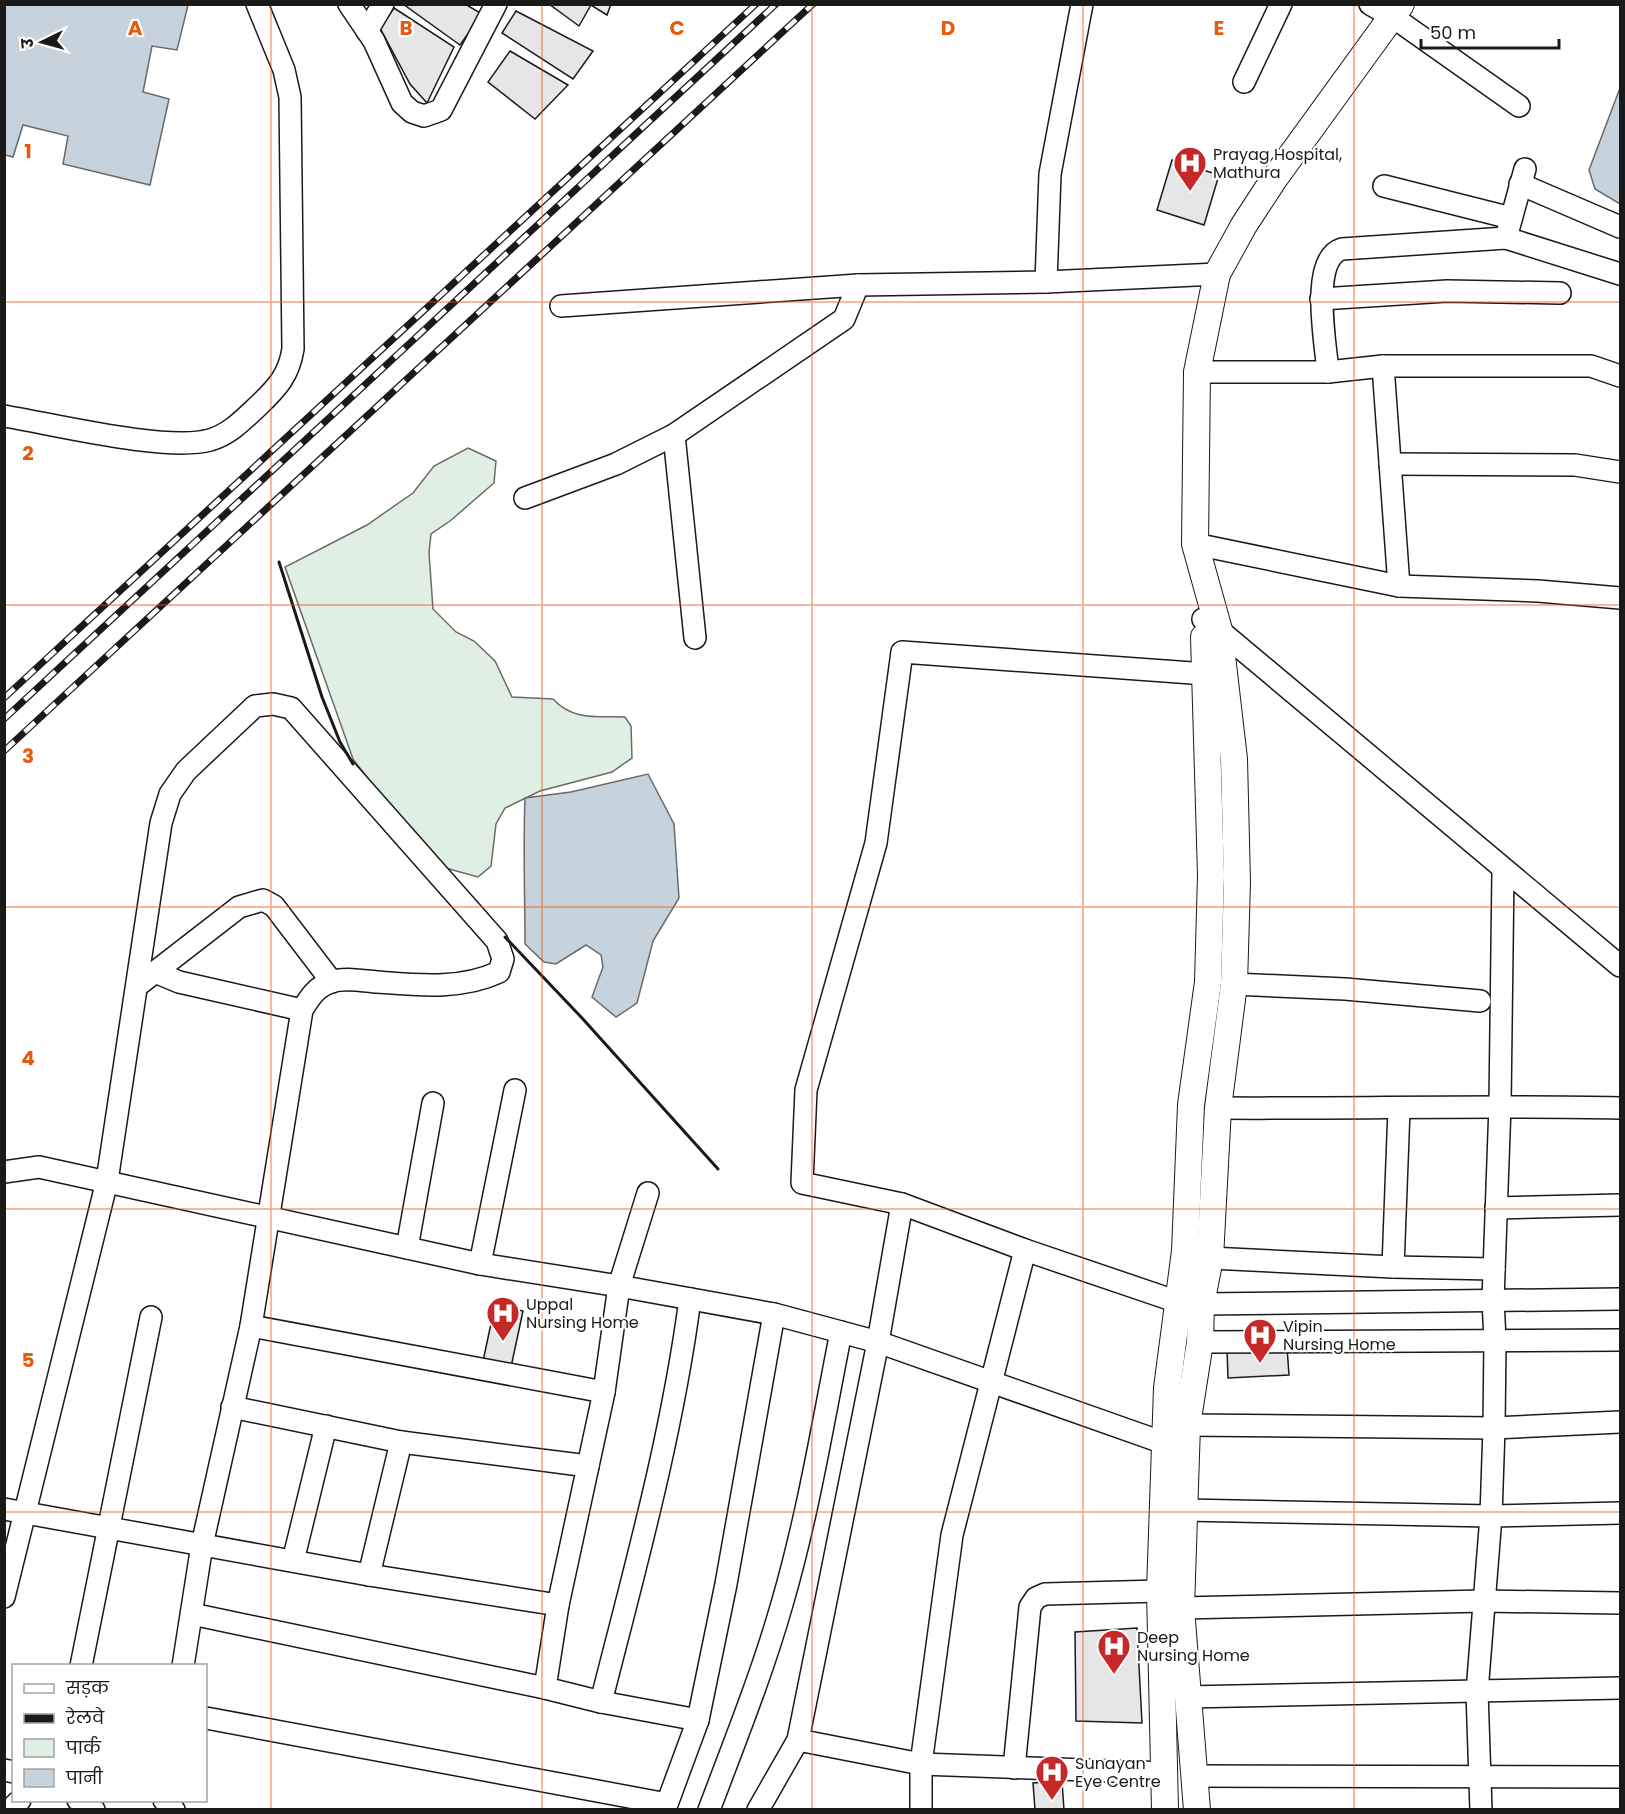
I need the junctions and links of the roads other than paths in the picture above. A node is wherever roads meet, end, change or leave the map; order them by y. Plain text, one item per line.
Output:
1 (257, 4) edge
2 (349, 4) edge
3 (384, 4) edge
4 (496, 4) edge
5 (1082, 4) edge
6 (1281, 4) edge
7 (1370, 4) edge
8 (1397, 10) edge
9 (367, 31) junction
10 (1244, 82) dead end
11 (1519, 106) dead end
12 (1384, 186) dead end
13 (1620, 227) edge
14 (1508, 228) junction
15 (1218, 274) junction
16 (1620, 274) edge
17 (1046, 282) junction
18 (858, 285) junction
19 (1560, 293) dead end
20 (1321, 299) junction
21 (561, 306) dead end
22 (1383, 366) junction
23 (1197, 372) junction
24 (1328, 372) junction
25 (1620, 376) edge
26 (4, 416) edge
27 (674, 435) junction
28 (1390, 464) junction
29 (1620, 472) edge
30 (525, 498) dead end
31 (1195, 544) junction
32 (1399, 585) junction
33 (1620, 598) edge
34 (1211, 625) junction
35 (695, 638) dead end
36 (1206, 674) junction
37 (1503, 871) junction
38 (1620, 966) edge
39 (155, 972) junction
40 (332, 982) junction
41 (1234, 984) junction
42 (136, 986) junction
43 (1480, 1001) dead end
44 (302, 1010) junction
45 (514, 1090) dead end
46 (433, 1103) dead end
47 (1500, 1105) junction
48 (1218, 1108) junction
49 (1620, 1108) edge
50 (1399, 1109) junction
51 (4, 1172) edge
52 (107, 1181) junction
53 (648, 1193) dead end
54 (902, 1204) junction
55 (1620, 1205) edge
56 (1497, 1208) junction
57 (269, 1217) junction
58 (407, 1248) junction
59 (1025, 1250) junction
60 (1210, 1258) junction
61 (480, 1264) junction
62 (1393, 1267) junction
63 (1494, 1269) junction
64 (620, 1286) junction
65 (690, 1299) junction
66 (1620, 1299) edge
67 (1493, 1300) junction
68 (1190, 1303) junction
69 (774, 1314) junction
70 (151, 1317) dead end
71 (251, 1326) junction
72 (841, 1332) junction
73 (1496, 1340) junction
74 (1620, 1340) edge
75 (878, 1342) junction
76 (1200, 1342) junction
77 (992, 1384) junction
78 (604, 1392) junction
79 (232, 1407) junction
80 (1620, 1422) edge
81 (1187, 1425) junction
82 (326, 1426) junction
83 (1494, 1428) junction
84 (401, 1442) junction
85 (1167, 1444) junction
86 (588, 1466) junction
87 (14, 1510) edge
88 (1185, 1510) junction
89 (1620, 1513) edge
90 (1491, 1516) junction
91 (108, 1528) junction
92 (202, 1545) junction
93 (293, 1561) junction
94 (369, 1575) junction
95 (1160, 1591) junction
96 (4, 1597) edge
97 (1483, 1601) junction
98 (1620, 1603) edge
99 (558, 1605) junction
100 (1181, 1608) junction
101 (192, 1614) junction
102 (81, 1664) edge
103 (183, 1664) edge
104 (545, 1688) junction
105 (1620, 1688) edge
106 (1478, 1692) junction
107 (1187, 1697) junction
108 (601, 1702) junction
109 (207, 1718) edge
110 (698, 1720) junction
111 (798, 1740) junction
112 (921, 1764) junction
113 (1014, 1768) junction
114 (1166, 1773) junction
115 (1193, 1776) junction
116 (1480, 1777) junction
117 (1620, 1777) edge
118 (673, 1807) edge
119 (709, 1809) edge
120 (758, 1809) edge
121 (921, 1809) edge
122 (1165, 1809) edge
123 (1197, 1809) edge
124 (1481, 1809) edge

1 - 26 street
2 - 9 street
3 - 9 street
4 - 9 street
5 - 17 street
6 - 10 street
7 - 8 street
8 - 11 street
8 - 15 main road
12 - 14 street
13 - 14 street
14 - 16 street
14 - 20 street
15 - 17 street
15 - 23 main road
17 - 18 street
18 - 21 street
18 - 27 street
19 - 20 street
20 - 24 street
22 - 24 street
22 - 25 street
22 - 28 street
23 - 24 street
23 - 31 main road
27 - 30 street
27 - 35 street
28 - 29 street
28 - 32 street
31 - 32 street
31 - 34 main road
32 - 33 street
34 - 36 main road
34 - 37 street
34 - 41 main road
36 - 54 street
36 - 68 main road
37 - 38 street
37 - 47 street
39 - 40 street
39 - 42 street
39 - 44 street
40 - 42 street
40 - 44 street
41 - 43 street
41 - 48 main road
42 - 52 street
44 - 57 street
45 - 61 street
46 - 58 street
47 - 49 street
47 - 50 street
47 - 56 street
48 - 50 street
48 - 60 main road
50 - 62 street
51 - 52 street
52 - 57 street
52 - 87 street
53 - 64 street
54 - 59 street
54 - 75 street
55 - 56 street
56 - 63 street
57 - 58 street
57 - 71 street
58 - 61 street
59 - 68 street
59 - 77 street
60 - 62 street
60 - 68 main road
61 - 64 street
62 - 63 street
63 - 67 street
64 - 65 street
64 - 78 street
65 - 69 street
65 - 108 street
66 - 67 street
67 - 68 street
67 - 73 street
68 - 76 main road
68 - 85 main road
69 - 72 street
69 - 110 street
70 - 91 street
71 - 78 street
71 - 79 street
72 - 75 street
72 - 119 street
73 - 74 street
73 - 76 street
73 - 83 street
75 - 77 street
75 - 111 street
76 - 81 main road
77 - 85 street
77 - 112 street
78 - 86 street
79 - 82 street
79 - 92 street
80 - 83 street
81 - 83 street
81 - 88 main road
82 - 84 street
82 - 93 street
83 - 90 street
84 - 86 street
84 - 94 street
85 - 95 main road
86 - 99 street
87 - 91 street
87 - 96 street
88 - 90 street
88 - 100 main road
89 - 90 street
90 - 97 street
91 - 92 street
91 - 102 street
92 - 93 street
92 - 101 street
93 - 94 street
94 - 99 street
95 - 113 street
95 - 114 main road
97 - 98 street
97 - 100 street
97 - 106 street
99 - 104 street
100 - 107 main road
101 - 103 street
101 - 104 street
104 - 108 street
105 - 106 street
106 - 107 street
106 - 116 street
107 - 115 main road
108 - 110 street
109 - 118 street
110 - 118 street
111 - 112 street
111 - 120 street
112 - 113 street
112 - 121 street
113 - 114 street
114 - 122 main road
115 - 116 street
115 - 123 main road
116 - 117 street
116 - 124 street

